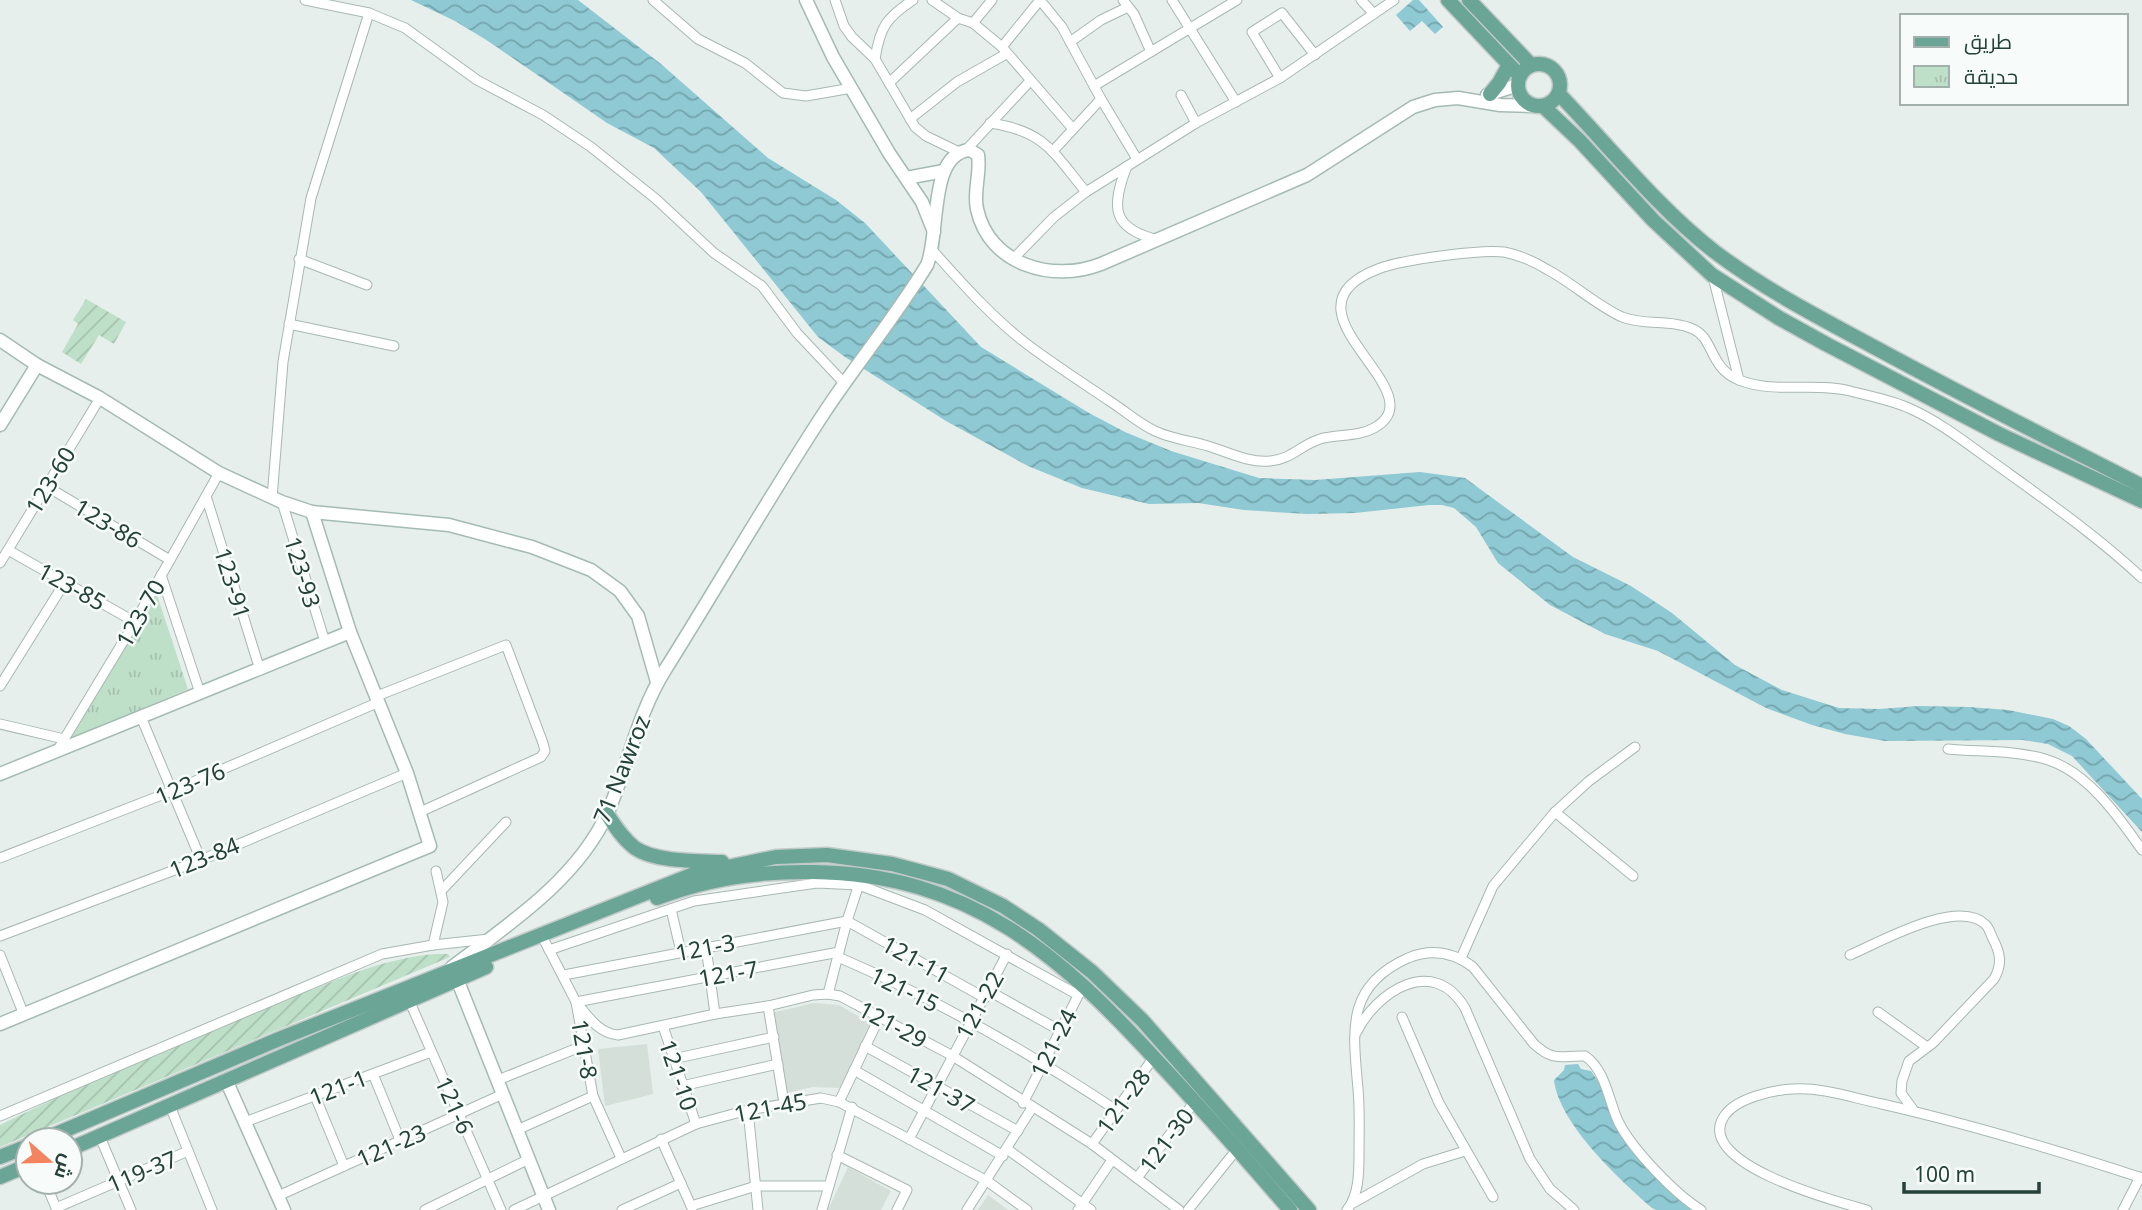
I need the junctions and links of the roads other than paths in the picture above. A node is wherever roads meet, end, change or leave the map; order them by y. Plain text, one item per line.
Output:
1 (305, 0) edge
2 (653, 0) edge
3 (806, 0) edge
4 (835, 0) edge
5 (913, 0) edge
6 (932, 0) edge
7 (992, 0) edge
8 (1040, 0) edge
9 (1172, 0) edge
10 (1237, 0) edge
11 (1361, 0) edge
12 (1394, 0) edge
13 (1448, 0) edge
14 (1469, 0) edge
15 (1125, 3) edge
16 (369, 13) junction
17 (1374, 14) junction
18 (958, 18) junction
19 (973, 23) junction
20 (1190, 28) junction
21 (1070, 42) junction
22 (1004, 50) junction
23 (1151, 52) junction
24 (1315, 55) junction
25 (874, 59) junction
26 (1509, 65) junction
27 (1531, 65) junction
28 (1280, 78) junction
29 (1519, 80) junction
30 (1030, 81) junction
31 (889, 83) junction
32 (1094, 86) junction
33 (852, 88) junction
34 (1490, 94) junction
35 (1559, 94) junction
36 (1181, 95) dead end
37 (1101, 99) junction
38 (1470, 99) junction
39 (1236, 102) junction
40 (1540, 106) junction
41 (910, 119) junction
42 (1196, 122) junction
43 (990, 123) junction
44 (1073, 129) junction
45 (962, 151) junction
46 (1053, 151) junction
47 (1138, 159) junction
48 (1127, 166) junction
49 (944, 170) junction
50 (906, 177) junction
51 (1086, 192) junction
52 (935, 236) junction
53 (1159, 240) junction
54 (933, 251) junction
55 (299, 259) junction
56 (1013, 259) junction
57 (1713, 275) junction
58 (366, 285) dead end
59 (289, 324) junction
60 (0, 340) edge
61 (394, 346) dead end
62 (37, 365) junction
63 (1739, 380) junction
64 (846, 381) junction
65 (100, 398) junction
66 (0, 425) edge
67 (219, 473) junction
68 (46, 486) junction
69 (2142, 486) edge
70 (206, 496) junction
71 (277, 500) junction
72 (2142, 501) edge
73 (312, 512) junction
74 (8, 550) junction
75 (170, 560) junction
76 (0, 563) edge
77 (161, 575) junction
78 (2142, 578) edge
79 (65, 582) junction
80 (135, 621) junction
81 (351, 632) junction
82 (325, 642) junction
83 (260, 670) junction
84 (657, 682) junction
85 (0, 686) edge
86 (200, 693) junction
87 (378, 699) junction
88 (141, 717) junction
89 (0, 724) edge
90 (61, 745) junction
91 (1635, 747) dead end
92 (1948, 749) dead end
93 (407, 773) junction
94 (0, 774) edge
95 (172, 791) junction
96 (420, 812) junction
97 (1555, 812) junction
98 (607, 814) junction
99 (506, 822) dead end
100 (2142, 850) edge
101 (0, 858) edge
102 (201, 860) junction
103 (738, 863) junction
104 (436, 871) dead end
105 (1633, 876) dead end
106 (861, 879) junction
107 (442, 890) junction
108 (671, 909) junction
109 (847, 921) junction
110 (0, 936) edge
111 (489, 939) junction
112 (433, 945) junction
113 (547, 946) junction
114 (705, 947) junction
115 (681, 952) junction
116 (1007, 954) junction
117 (0, 955) edge
118 (838, 955) junction
119 (1850, 955) dead end
120 (1461, 958) junction
121 (494, 959) junction
122 (564, 975) junction
123 (450, 976) junction
124 (710, 976) junction
125 (1081, 990) junction
126 (828, 994) junction
127 (987, 994) junction
128 (409, 1000) junction
129 (576, 1002) junction
130 (768, 1006) junction
131 (1878, 1012) dead end
132 (715, 1014) junction
133 (24, 1015) junction
134 (880, 1016) junction
135 (1402, 1017) dead end
136 (972, 1023) junction
137 (0, 1024) edge
138 (663, 1026) junction
139 (1059, 1030) junction
140 (774, 1037) junction
141 (1354, 1038) junction
142 (585, 1045) junction
143 (865, 1046) junction
144 (1927, 1047) junction
145 (431, 1052) junction
146 (951, 1055) junction
147 (1154, 1057) junction
148 (673, 1059) junction
149 (1043, 1062) junction
150 (778, 1063) junction
151 (854, 1070) junction
152 (373, 1074) junction
153 (226, 1080) junction
154 (498, 1080) junction
155 (682, 1086) junction
156 (936, 1087) junction
157 (503, 1094) junction
158 (315, 1096) junction
159 (593, 1097) junction
160 (1195, 1101) junction
161 (839, 1102) junction
162 (784, 1103) junction
163 (1028, 1105) junction
164 (170, 1106) junction
165 (852, 1107) junction
166 (748, 1110) junction
167 (1116, 1110) junction
168 (923, 1111) junction
169 (1914, 1111) junction
170 (459, 1114) junction
171 (0, 1116) edge
172 (245, 1122) junction
173 (696, 1124) junction
174 (75, 1126) edge
175 (517, 1130) junction
176 (1018, 1131) junction
177 (100, 1137) junction
178 (661, 1139) junction
179 (909, 1139) junction
180 (400, 1140) junction
181 (84, 1143) edge
182 (1092, 1144) junction
183 (1238, 1148) junction
184 (1465, 1151) junction
185 (188, 1152) junction
186 (1005, 1152) junction
187 (837, 1155) junction
188 (621, 1158) junction
189 (529, 1159) junction
190 (1112, 1160) junction
191 (344, 1166) junction
192 (2141, 1177) edge
193 (1137, 1178) junction
194 (488, 1180) junction
195 (119, 1181) junction
196 (987, 1181) junction
197 (681, 1183) junction
198 (756, 1186) junction
199 (828, 1186) junction
200 (278, 1196) junction
201 (543, 1196) junction
202 (1493, 1197) dead end
203 (1350, 1206) edge
204 (1080, 1207) edge
205 (692, 1208) edge
206 (57, 1209) edge
207 (131, 1210) edge
208 (212, 1210) edge
209 (284, 1210) edge
210 (425, 1210) edge
211 (501, 1210) edge
212 (514, 1210) edge
213 (549, 1210) edge
214 (622, 1210) edge
215 (758, 1210) edge
216 (822, 1210) edge
217 (897, 1210) edge
218 (967, 1210) edge
219 (1027, 1210) edge
220 (1091, 1210) edge
221 (1179, 1210) edge
222 (1188, 1210) edge
223 (1290, 1210) edge
224 (1309, 1210) edge
225 (1574, 1210) edge
226 (1701, 1210) edge
227 (1867, 1210) edge
228 (2123, 1210) edge

1 - 16 street
2 - 33 street
3 - 33 street
4 - 25 street
5 - 25 street
6 - 18 street
7 - 19 street
8 - 21 street
8 - 22 street
9 - 20 street
10 - 20 street
11 - 17 street
12 - 17 street
13 - 26 main road
14 - 27 main road
15 - 21 street
15 - 23 street
16 - 55 street
16 - 64 street
17 - 24 street
18 - 19 street
18 - 31 street
19 - 22 street
20 - 23 street
20 - 39 street
21 - 32 street
22 - 30 street
22 - 41 street
23 - 32 street
24 - 28 street
24 - 28 street
25 - 31 street
26 - 29 main road
26 - 34 main road
27 - 29 main road
27 - 35 main road
28 - 39 street
29 - 34 street
29 - 40 main road
30 - 43 street
30 - 44 street
31 - 41 street
32 - 37 street
33 - 50 street
34 - 38 street
35 - 40 main road
35 - 69 main road
36 - 42 street
37 - 44 street
37 - 47 street
38 - 40 street
38 - 53 street
39 - 42 street
40 - 57 main road
41 - 45 street
42 - 47 street
43 - 45 street
43 - 46 street
44 - 46 street
45 - 49 street
45 - 56 street
46 - 51 street
47 - 48 street
48 - 51 street
48 - 53 street
49 - 50 street
49 - 52 street, 71 Nawroz
50 - 52 street
51 - 56 street
52 - 54 street, 71 Nawroz
53 - 56 street
54 - 63 street
54 - 64 street, 71 Nawroz
55 - 58 street
55 - 59 street
57 - 63 street
57 - 72 main road
59 - 61 street
59 - 71 street
60 - 62 street
62 - 65 street
62 - 66 street
63 - 78 street
64 - 84 street, 71 Nawroz
65 - 67 street
65 - 68 street, 123-60
67 - 70 street, 123-70
67 - 71 street
68 - 74 street, 123-60
68 - 75 street, 123-86
70 - 75 street, 123-70
70 - 83 street, 123-91
71 - 73 street
71 - 82 street, 123-93
73 - 81 street
73 - 84 street
74 - 76 street, 123-60
74 - 79 street, 123-85
75 - 77 street, 123-70
77 - 80 street, 123-70
77 - 86 street
79 - 80 street, 123-85
79 - 85 street
80 - 90 street, 123-70
81 - 82 street
81 - 87 street
82 - 83 street
83 - 86 street
84 - 98 street, 71 Nawroz
86 - 88 street
87 - 93 street
87 - 95 street, 123-76
87 - 96 street, 123-76
88 - 90 street
88 - 95 street
89 - 90 street
90 - 94 street
91 - 97 street
92 - 100 street
93 - 96 street
93 - 102 street, 123-84
95 - 101 street, 123-76
95 - 102 street
96 - 133 street
97 - 105 street
97 - 120 street
98 - 103 main road
98 - 111 street, 71 Nawroz
99 - 107 street
102 - 110 street, 123-84
103 - 121 main road
103 - 224 main road
104 - 107 street
106 - 108 street
106 - 109 street
106 - 113 main road
106 - 116 street
106 - 125 main road
107 - 112 street
108 - 113 street
108 - 115 street
109 - 114 street, 121-3
109 - 118 street
109 - 127 street, 121-11
111 - 112 street
111 - 123 street, 71 Nawroz
112 - 171 street
113 - 121 main road
113 - 122 street, 121-8
114 - 115 street, 121-3
114 - 124 street
115 - 122 street, 121-3
116 - 125 street
116 - 127 street, 121-22
117 - 133 street
118 - 124 street, 121-7
118 - 126 street
118 - 136 street, 121-15
119 - 144 street
120 - 141 street
120 - 226 street
121 - 123 main road
122 - 129 street, 121-8
123 - 128 main road
123 - 154 street
123 - 174 main road
124 - 129 street, 121-7
124 - 132 street
125 - 139 street, 121-24
125 - 147 main road
126 - 130 street
126 - 134 street, 121-29
127 - 136 street, 121-22
127 - 139 street, 121-11
128 - 145 street, 121-6
128 - 153 main road
129 - 138 street
129 - 142 street, 121-8
130 - 132 street
130 - 140 street
131 - 144 street
132 - 138 street
133 - 137 street
134 - 143 street
134 - 146 street, 121-29
135 - 184 street
136 - 146 street, 121-22
136 - 149 street, 121-15
138 - 148 street, 121-10
139 - 149 street, 121-24
140 - 148 street
140 - 150 street
141 - 203 street
141 - 225 street
142 - 154 street
142 - 159 street, 121-8
143 - 151 street
143 - 156 street, 121-37
144 - 169 street
145 - 152 street, 121-1
145 - 170 street, 121-6
146 - 156 street, 121-22
146 - 163 street, 121-29
147 - 160 main road
147 - 167 street, 121-28
148 - 155 street, 121-10
149 - 163 street, 121-24
149 - 167 street, 121-15
150 - 155 street
150 - 162 street
151 - 161 street
151 - 168 street
152 - 158 street, 121-1
152 - 180 street
153 - 164 main road
153 - 172 street
154 - 157 street
155 - 173 street, 121-10
156 - 168 street, 121-22
156 - 176 street, 121-37
157 - 170 street, 121-23
157 - 175 street
158 - 172 street, 121-1
158 - 191 street
159 - 175 street
159 - 188 street, 121-8
160 - 183 main road
160 - 193 street, 121-30
161 - 162 street, 121-45
161 - 165 street, 121-45
162 - 166 street, 121-45
163 - 176 street, 121-24
163 - 182 street, 121-29
164 - 177 main road
164 - 185 street
165 - 179 street, 121-45
165 - 187 street
166 - 173 street, 121-45
166 - 198 street
167 - 182 street, 121-28
168 - 179 street, 121-22
168 - 186 street
169 - 192 street
169 - 227 street
170 - 180 street, 121-23
170 - 194 street, 121-6
172 - 200 street
173 - 178 street, 121-45
175 - 189 street
176 - 186 street, 121-24
177 - 181 main road
177 - 195 street
178 - 188 street, 121-45
178 - 197 street
179 - 196 street, 121-45
180 - 191 street, 121-23
182 - 190 street, 121-29
183 - 222 street
183 - 223 main road
184 - 202 street
184 - 203 street
185 - 195 street, 119-37
185 - 208 street
186 - 196 street, 121-24
186 - 204 street
187 - 199 street
187 - 217 street
188 - 201 street, 121-45
189 - 194 street
189 - 201 street
190 - 193 street, 121-29
190 - 204 street
191 - 200 street, 121-23
192 - 228 street
193 - 221 street, 121-29
194 - 210 street
194 - 211 street, 121-6
195 - 206 street, 119-37
195 - 207 street
196 - 218 street, 121-24
196 - 219 street, 121-45
197 - 205 street
197 - 214 street
198 - 199 street
198 - 205 street
198 - 215 street
199 - 216 street
200 - 209 street
201 - 212 street, 121-45
201 - 213 street
204 - 220 street

